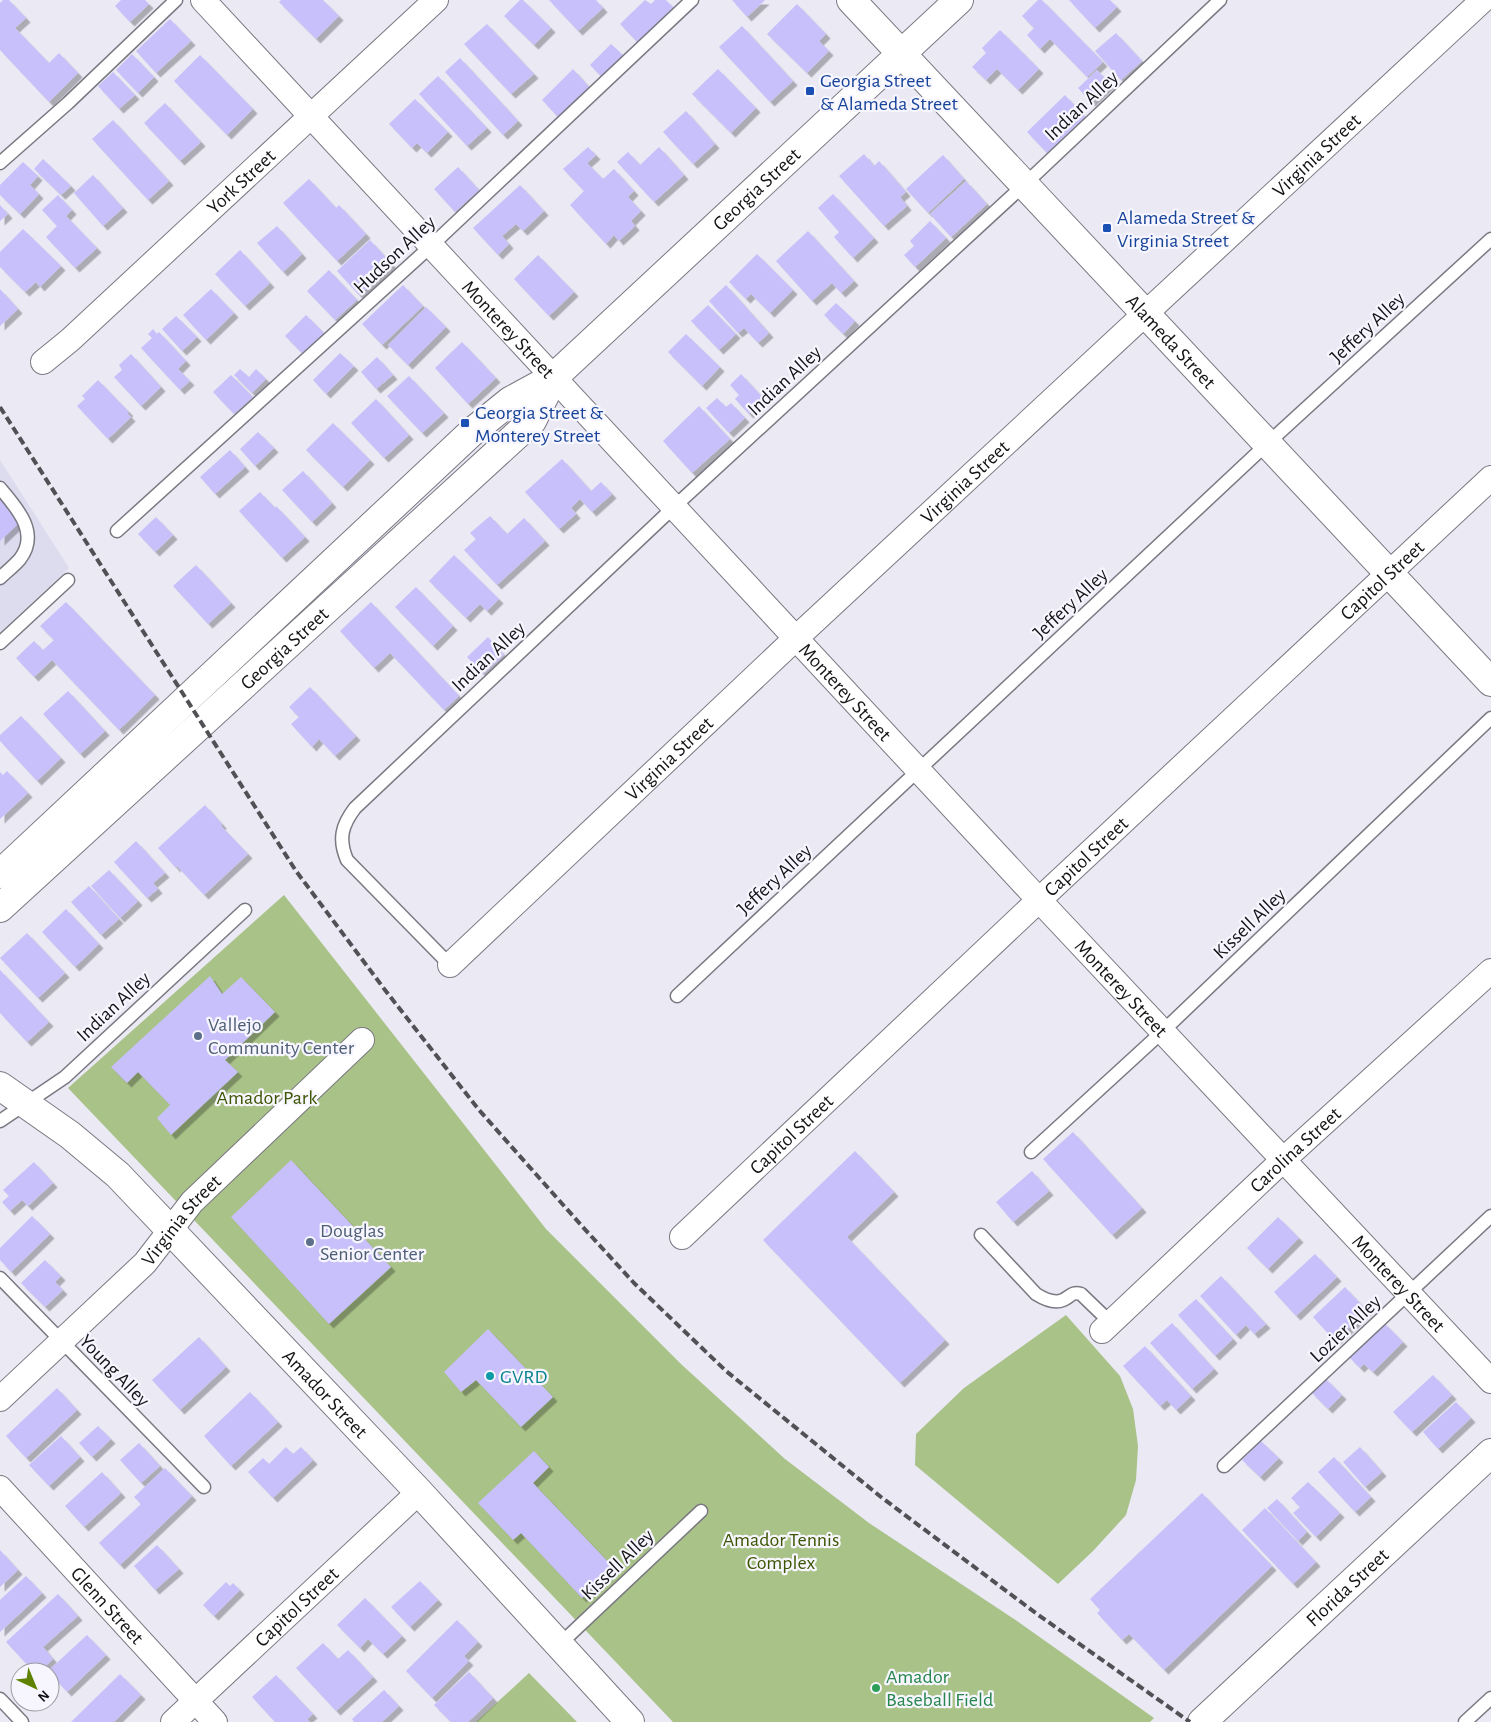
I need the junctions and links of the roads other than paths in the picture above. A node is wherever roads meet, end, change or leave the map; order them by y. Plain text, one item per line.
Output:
1 (176, 0) edge
2 (203, 0) edge
3 (436, 0) edge
4 (692, 0) edge
5 (851, 0) edge
6 (960, 0) edge
7 (1220, 0) edge
8 (1483, 0) edge
9 (901, 54) junction
10 (312, 116) junction
11 (0, 163) edge
12 (1025, 184) junction
13 (1491, 239) edge
14 (431, 246) junction
15 (1146, 313) junction
16 (43, 362) dead end
17 (554, 377) junction
18 (1268, 443) junction
19 (1491, 478) edge
20 (0, 488) edge
21 (674, 507) junction
22 (117, 531) dead end
23 (1388, 572) junction
24 (0, 578) edge
25 (68, 580) dead end
26 (795, 639) junction
27 (0, 644) edge
28 (1491, 682) edge
29 (1491, 718) edge
30 (918, 770) junction
31 (0, 874) edge
32 (1039, 900) junction
33 (0, 908) edge
34 (245, 910) dead end
35 (450, 965) joint
36 (1491, 970) edge
37 (677, 996) dead end
38 (1162, 1032) junction
39 (362, 1040) dead end
40 (0, 1086) edge
41 (27, 1104) junction
42 (0, 1121) edge
43 (1031, 1152) dead end
44 (1284, 1160) junction
45 (1491, 1216) edge
46 (170, 1231) junction
47 (981, 1234) dead end
48 (682, 1237) dead end
49 (0, 1278) edge
50 (1409, 1293) junction
51 (1107, 1327) joint
52 (61, 1342) junction
53 (1491, 1381) edge
54 (0, 1399) edge
55 (1491, 1453) edge
56 (1224, 1466) dead end
57 (204, 1487) dead end
58 (0, 1488) edge
59 (419, 1492) junction
60 (701, 1511) dead end
61 (559, 1645) junction
62 (1491, 1698) edge
63 (0, 1699) edge
64 (195, 1701) junction
65 (22, 1722) edge
66 (173, 1722) edge
67 (215, 1722) edge
68 (630, 1722) edge
69 (1202, 1722) edge
70 (1465, 1722) edge

1 - 11 lane
2 - 10 street, Monterey Street
3 - 10 street, York Street
4 - 14 lane, Hudson Alley
5 - 9 main road, Alameda Street
6 - 9 main road, Georgia Street
7 - 12 lane, Indian Alley
8 - 15 street, Virginia Street
9 - 12 main road, Alameda Street
9 - 17 main road, Georgia Street
10 - 14 street, Monterey Street
10 - 16 street, York Street
12 - 15 main road, Alameda Street
12 - 21 lane, Indian Alley
13 - 18 lane, Jeffery Alley
14 - 17 street, Monterey Street
14 - 22 lane, Hudson Alley
15 - 18 main road, Alameda Street
15 - 26 street, Virginia Street
17 - 21 street, Monterey Street
17 - 31 main road, Georgia Street
17 - 33 main road, Georgia Street
18 - 23 main road, Alameda Street
18 - 30 lane, Jeffery Alley
19 - 23 street, Capitol Street
20 - 24 lane
21 - 26 street, Monterey Street
21 - 35 lane, Indian Alley
23 - 28 main road, Alameda Street
23 - 32 street, Capitol Street
25 - 27 lane
26 - 30 street, Monterey Street
26 - 35 street, Virginia Street
29 - 38 lane, Kissell Alley
30 - 32 street, Monterey Street
30 - 37 lane, Jeffery Alley
32 - 38 street, Monterey Street
32 - 48 street, Capitol Street
34 - 41 lane, Indian Alley
36 - 44 street, Carolina Street
38 - 43 lane, Kissell Alley
38 - 44 street, Monterey Street
39 - 46 street, Virginia Street
40 - 41 main road, Amador Street
41 - 42 lane, Indian Alley
41 - 46 main road, Amador Street
44 - 50 street, Monterey Street
44 - 51 street, Carolina Street
45 - 50 lane, Lozier Alley
46 - 52 street, Virginia Street
46 - 59 main road, Amador Street
47 - 51 lane
49 - 52 lane, Young Alley
50 - 53 street, Monterey Street
50 - 56 lane, Lozier Alley
52 - 54 street, Virginia Street
52 - 57 lane, Young Alley
55 - 69 main road, Florida Street
58 - 64 street, Glenn Street
59 - 61 main road, Amador Street
59 - 64 street, Capitol Street
60 - 61 lane, Kissell Alley
61 - 68 main road, Amador Street
62 - 70 lane
63 - 65 lane
64 - 66 street, Capitol Street
64 - 67 street, Glenn Street

